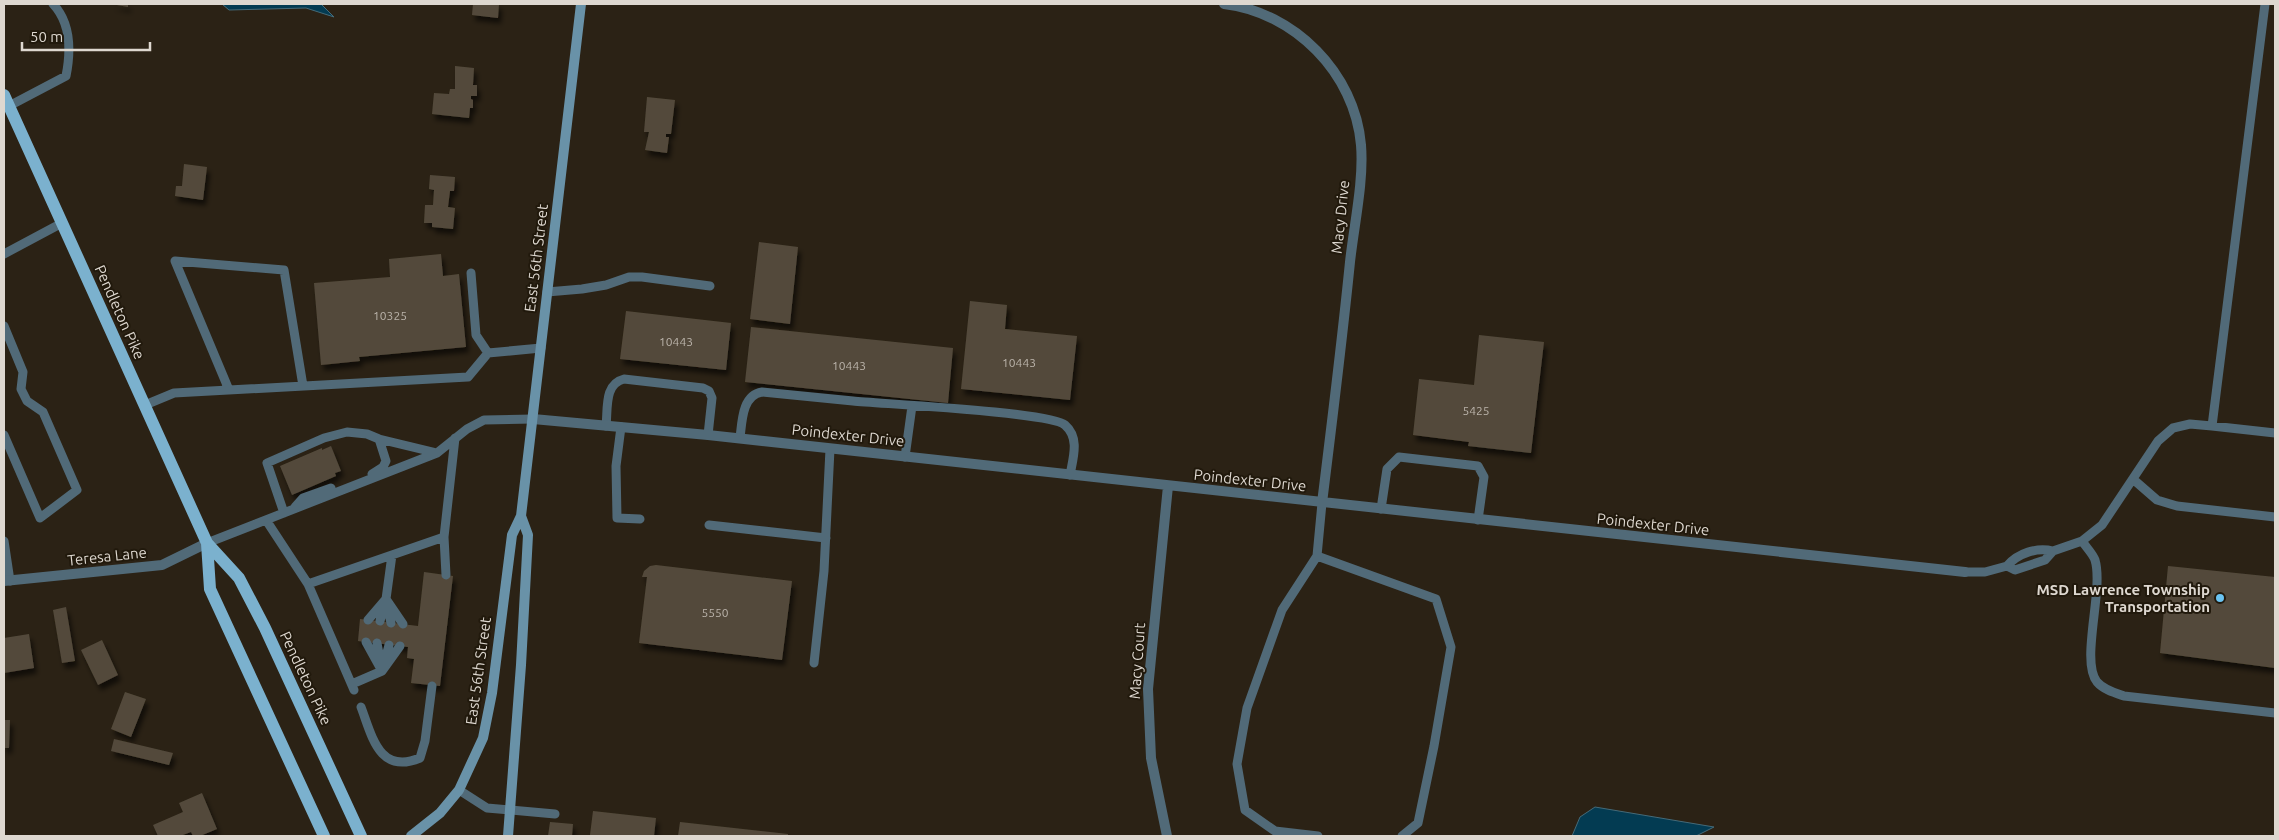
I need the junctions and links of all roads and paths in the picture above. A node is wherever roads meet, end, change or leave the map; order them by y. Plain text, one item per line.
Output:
1 (53, 4) edge
2 (581, 4) edge
3 (1224, 4) edge
4 (2265, 4) edge
5 (6, 100) edge
6 (62, 223) junction
7 (4, 254) edge
8 (471, 273) dead end
9 (710, 286) dead end
10 (547, 292) junction
11 (4, 326) edge
12 (541, 348) junction
13 (488, 353) junction
14 (302, 386) junction
15 (229, 390) junction
16 (145, 405) junction
17 (912, 406) junction
18 (533, 420) junction
19 (606, 426) junction
20 (2212, 426) junction
21 (621, 427) junction
22 (2275, 433) edge
23 (4, 435) edge
24 (708, 435) junction
25 (455, 438) junction
26 (740, 438) junction
27 (379, 439) junction
28 (830, 448) junction
29 (437, 453) junction
30 (905, 457) junction
31 (1070, 475) junction
32 (2134, 480) junction
33 (1168, 486) junction
34 (1322, 503) junction
35 (1381, 509) junction
36 (288, 511) junction
37 (521, 516) junction
38 (2275, 517) edge
39 (640, 519) dead end
40 (266, 520) junction
41 (1478, 520) junction
42 (709, 525) dead end
43 (444, 537) junction
44 (826, 538) junction
45 (4, 541) edge
46 (2082, 541) junction
47 (207, 542) junction
48 (392, 555) junction
49 (1317, 556) junction
50 (1965, 572) joint
51 (446, 575) dead end
52 (7, 581) edge
53 (308, 584) junction
54 (386, 599) junction
55 (368, 620) dead end
56 (380, 621) dead end
57 (392, 622) dead end
58 (403, 624) dead end
59 (366, 642) dead end
60 (377, 643) dead end
61 (389, 644) dead end
62 (400, 646) dead end
63 (814, 663) dead end
64 (382, 672) junction
65 (432, 686) dead end
66 (361, 707) dead end
67 (2275, 713) edge
68 (459, 790) junction
69 (512, 811) junction
70 (555, 814) dead end
71 (324, 836) edge
72 (361, 836) edge
73 (411, 836) edge
74 (508, 836) edge
75 (1167, 836) edge
76 (1318, 836) edge
77 (1402, 836) edge

1 - 5 lane
2 - 10 main road, East 56th Street
3 - 34 street, Macy Drive
4 - 20 lane
5 - 6 main road, Pendleton Pike
6 - 7 lane
6 - 16 main road, Pendleton Pike
8 - 13 lane
9 - 10 lane
10 - 12 main road, East 56th Street
11 - 23 lane
12 - 13 lane
12 - 18 main road, East 56th Street
13 - 14 lane
14 - 15 lane
14 - 15 lane
15 - 16 lane
16 - 47 main road, Pendleton Pike
17 - 26 lane
17 - 30 lane
17 - 31 lane
18 - 19 street, Poindexter Drive
18 - 25 lane
18 - 37 main road, East 56th Street
19 - 21 street, Poindexter Drive
19 - 24 lane
20 - 22 lane
20 - 32 lane
21 - 24 street, Poindexter Drive
21 - 39 lane
24 - 26 street, Poindexter Drive
25 - 29 lane
25 - 43 lane
26 - 28 street, Poindexter Drive
27 - 29 lane
27 - 36 lane
27 - 36 lane
28 - 30 street, Poindexter Drive
28 - 44 lane
29 - 36 lane
30 - 31 street, Poindexter Drive
31 - 33 street, Poindexter Drive
32 - 38 lane
32 - 46 lane
33 - 34 street, Poindexter Drive
33 - 75 street, Macy Court
34 - 35 street, Poindexter Drive
34 - 49 lane
35 - 41 street, Poindexter Drive
35 - 41 lane
36 - 40 lane
37 - 68 main road, East 56th Street
37 - 69 main road, East 56th Street
40 - 47 lane
40 - 53 lane
41 - 50 street, Poindexter Drive
42 - 44 lane
43 - 48 lane
43 - 51 lane
44 - 63 lane
45 - 52 lane
46 - 50 lane
46 - 67 lane
47 - 52 street, Teresa Lane
47 - 71 main road, Pendleton Pike
47 - 72 main road, Pendleton Pike
48 - 53 lane
48 - 54 lane
49 - 76 lane
49 - 77 lane
53 - 64 lane
54 - 55 lane
54 - 56 lane
54 - 57 lane
54 - 58 lane
59 - 64 lane
60 - 64 lane
61 - 64 lane
62 - 64 lane
65 - 66 lane
68 - 69 lane
68 - 73 main road, East 56th Street
69 - 70 lane
69 - 74 main road, East 56th Street

